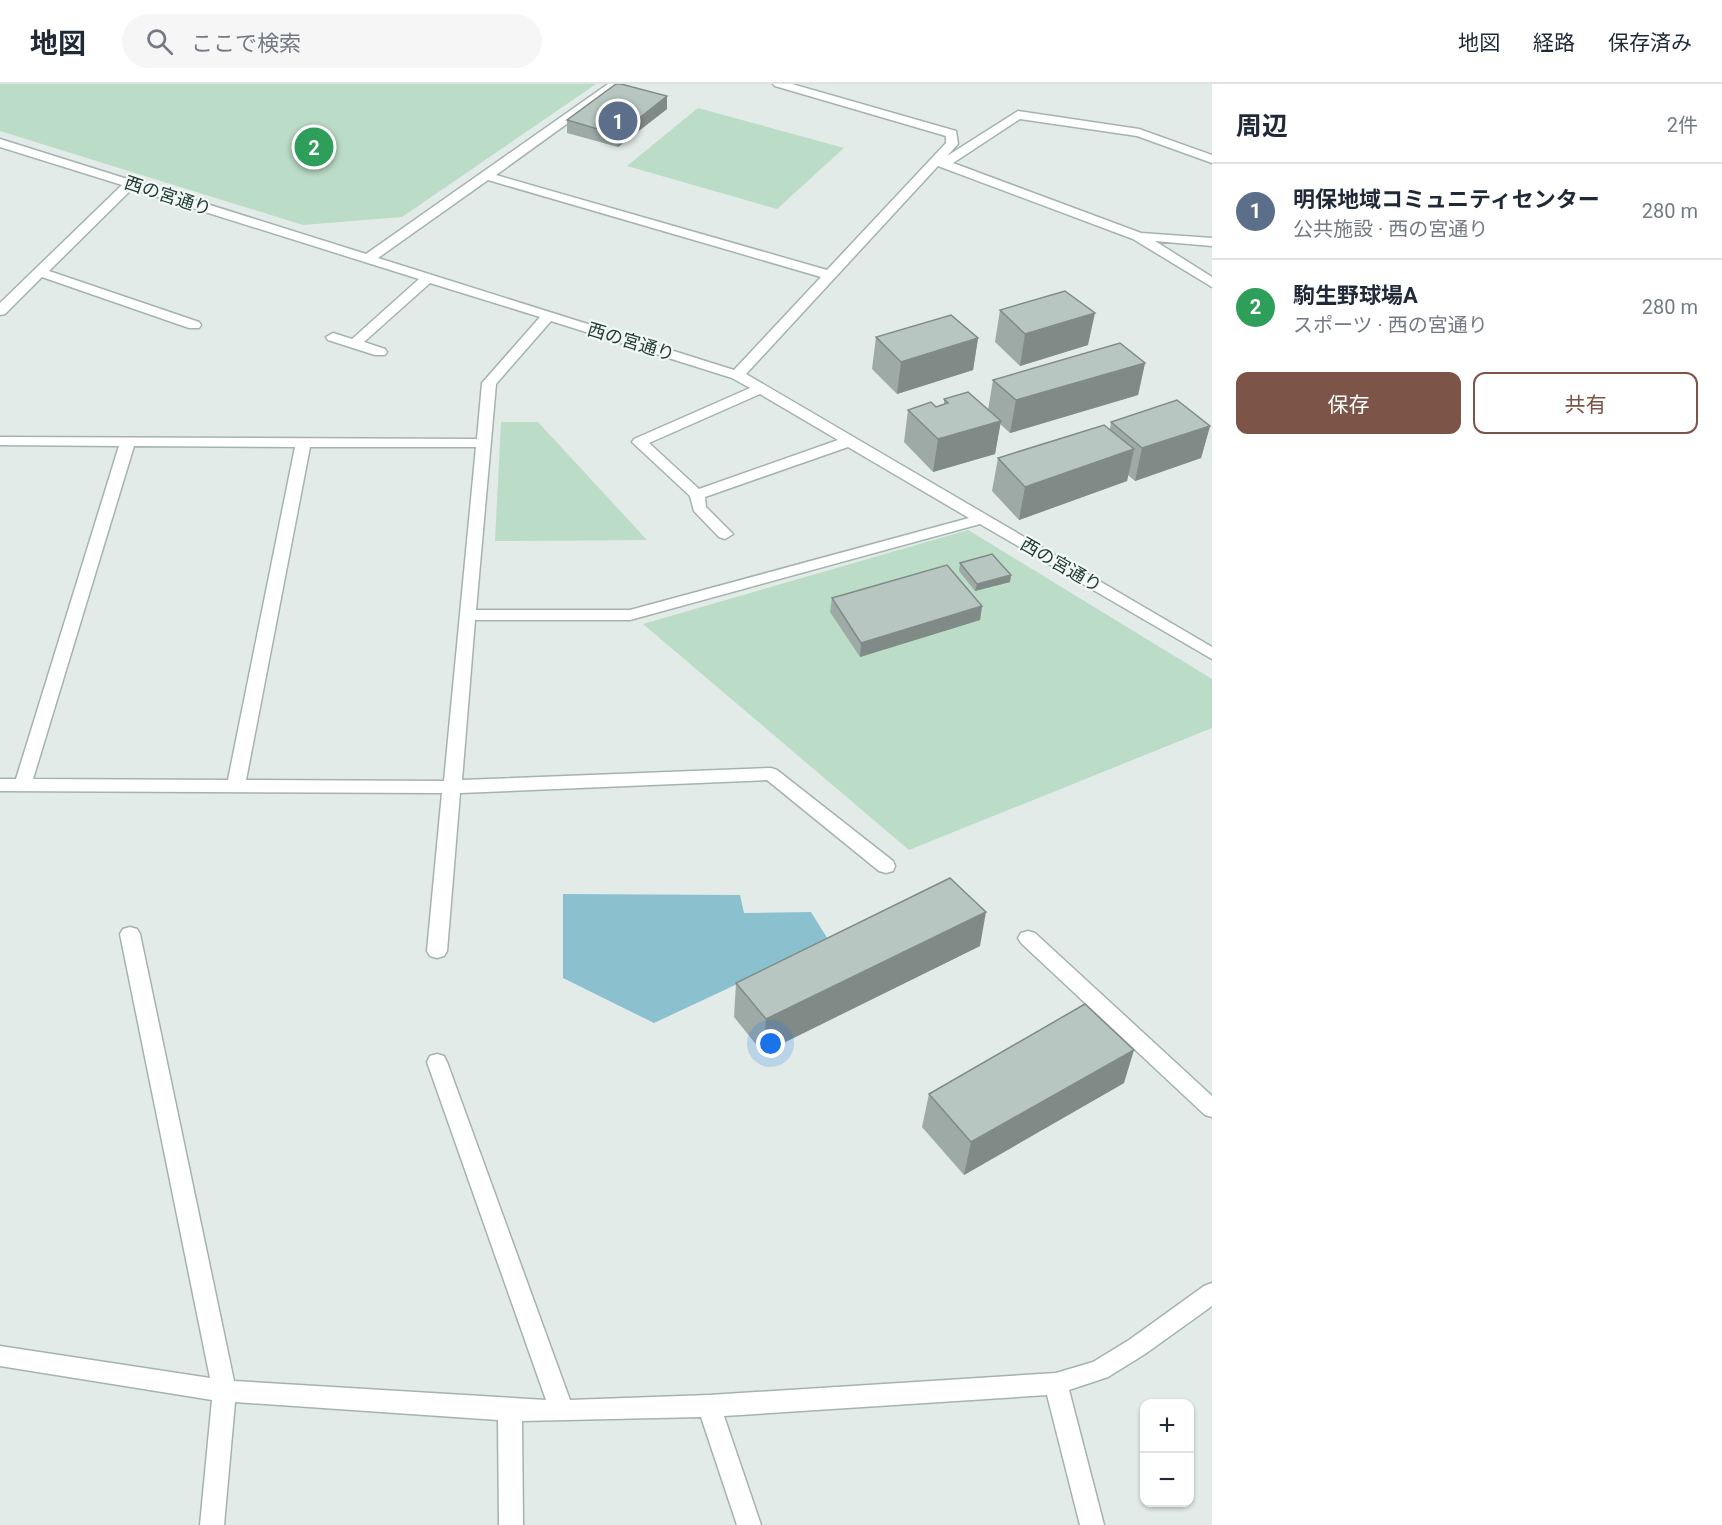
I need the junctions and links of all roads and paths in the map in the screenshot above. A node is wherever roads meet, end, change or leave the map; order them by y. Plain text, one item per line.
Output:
1 (616, 84) edge
2 (779, 84) edge
3 (0, 143) edge
4 (1212, 159) edge
5 (940, 163) junction
6 (487, 176) junction
7 (130, 184) junction
8 (1138, 236) junction
9 (1212, 242) edge
10 (368, 259) junction
11 (40, 272) junction
12 (830, 275) junction
13 (428, 278) junction
14 (1212, 283) edge
15 (0, 311) edge
16 (548, 316) junction
17 (194, 325) dead end
18 (333, 337) dead end
19 (355, 343) junction
20 (380, 352) dead end
21 (737, 375) junction
22 (760, 388) junction
23 (0, 441) edge
24 (128, 441) junction
25 (304, 441) junction
26 (850, 441) junction
27 (483, 443) junction
28 (697, 495) junction
29 (982, 519) junction
30 (725, 534) dead end
31 (466, 615) junction
32 (1212, 654) edge
33 (0, 784) edge
34 (23, 784) junction
35 (236, 785) junction
36 (452, 787) junction
37 (886, 866) dead end
38 (130, 934) dead end
39 (1028, 938) dead end
40 (437, 951) dead end
41 (437, 1062) dead end
42 (1212, 1109) edge
43 (1212, 1293) edge
44 (0, 1356) edge
45 (1056, 1384) junction
46 (224, 1391) junction
47 (709, 1406) junction
48 (510, 1410) junction
49 (562, 1411) junction
50 (212, 1525) edge
51 (511, 1525) edge
52 (749, 1525) edge
53 (1092, 1525) edge

1 - 6 street
2 - 5 street
3 - 7 street, 西の宮通り
4 - 5 street
5 - 8 street
5 - 12 street
6 - 10 street
6 - 12 street
7 - 10 street, 西の宮通り
7 - 11 street
8 - 9 street
8 - 14 street
10 - 13 street, 西の宮通り
11 - 15 street
11 - 17 street
12 - 21 street
13 - 16 street, 西の宮通り
13 - 19 street
16 - 21 street, 西の宮通り
16 - 27 street
18 - 19 street
19 - 20 street
21 - 22 street, 西の宮通り
22 - 26 street, 西の宮通り
22 - 28 street
23 - 24 street
24 - 25 street
24 - 34 street
25 - 27 street
25 - 35 street
26 - 28 street
26 - 29 street, 西の宮通り
27 - 31 street
28 - 30 street
29 - 31 street
29 - 32 street, 西の宮通り
31 - 36 street
33 - 34 street
34 - 35 street
35 - 36 street
36 - 37 street
36 - 40 street
38 - 46 street
39 - 42 street
41 - 49 street
43 - 45 street
44 - 46 street
45 - 47 street
45 - 53 street
46 - 48 street
46 - 50 street
47 - 49 street
47 - 52 street
48 - 49 street
48 - 51 street

